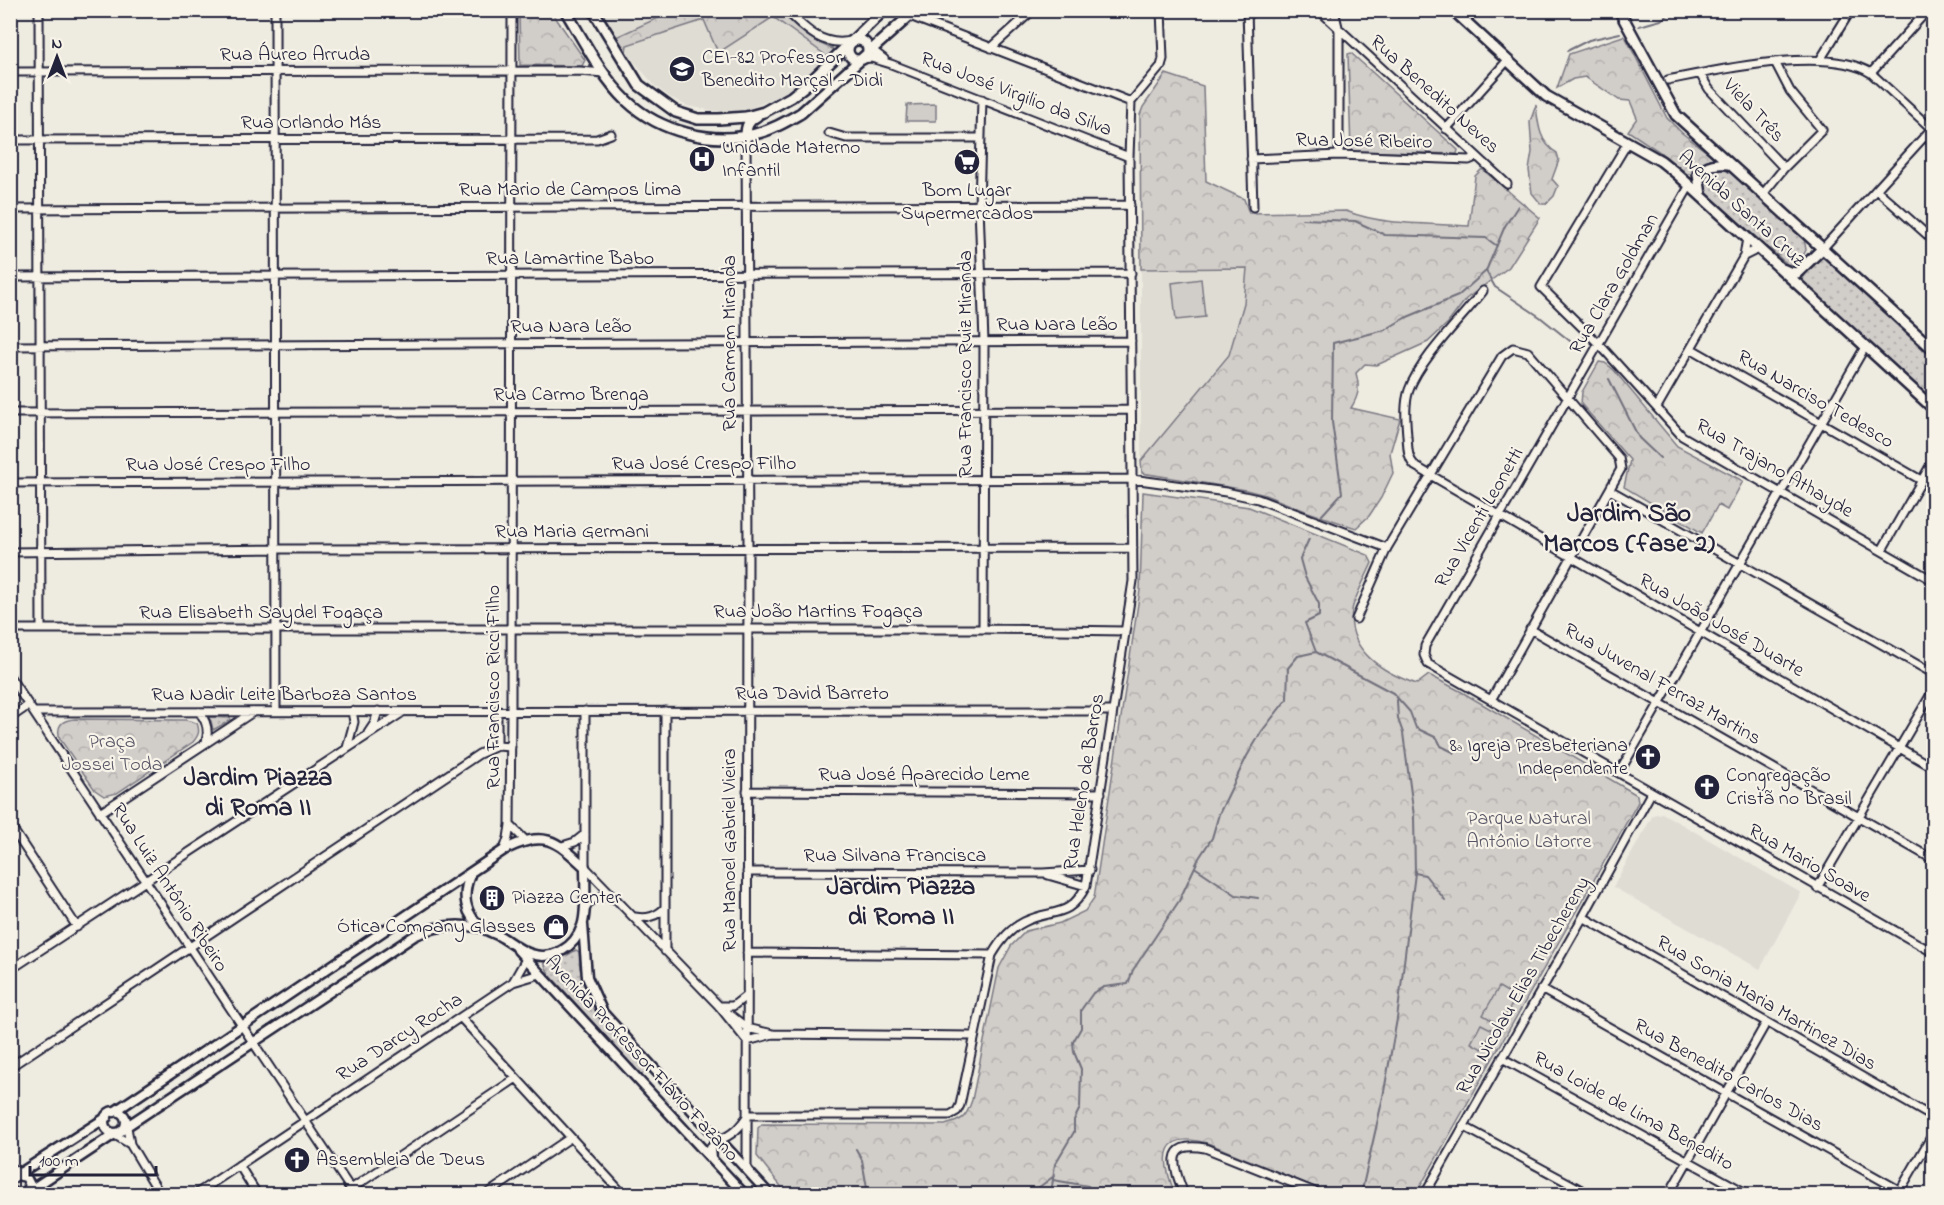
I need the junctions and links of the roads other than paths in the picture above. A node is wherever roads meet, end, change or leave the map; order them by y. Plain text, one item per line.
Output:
1 (39, 10) edge
2 (275, 10) edge
3 (512, 10) edge
4 (565, 10) edge
5 (593, 10) edge
6 (786, 10) edge
7 (884, 10) edge
8 (1033, 10) edge
9 (1161, 10) edge
10 (1247, 10) edge
11 (1327, 10) edge
12 (1334, 10) edge
13 (1453, 10) edge
14 (1619, 10) edge
15 (1851, 10) edge
16 (1928, 10) edge
17 (1319, 11) edge
18 (913, 13) edge
19 (1340, 31) junction
20 (852, 42) junction
21 (873, 47) junction
22 (991, 48) junction
23 (590, 50) junction
24 (862, 60) junction
25 (1820, 60) junction
26 (1507, 61) junction
27 (1775, 62) junction
28 (891, 64) junction
29 (512, 71) junction
30 (580, 71) junction
31 (10, 72) edge
32 (39, 72) junction
33 (275, 72) junction
34 (604, 73) junction
35 (1871, 73) junction
36 (1700, 74) junction
37 (1668, 80) dead end
38 (982, 99) junction
39 (1131, 102) junction
40 (764, 112) junction
41 (1446, 129) junction
42 (1933, 129) edge
43 (829, 133) dead end
44 (611, 134) dead end
45 (746, 136) junction
46 (981, 138) junction
47 (275, 139) junction
48 (512, 139) junction
49 (10, 140) edge
50 (40, 140) junction
51 (1628, 142) junction
52 (1339, 155) junction
53 (1129, 157) junction
54 (1476, 157) junction
55 (1251, 159) junction
56 (1729, 164) junction
57 (1784, 168) junction
58 (1698, 174) junction
59 (1507, 184) dead end
60 (1690, 185) junction
61 (1876, 190) junction
62 (1763, 194) junction
63 (1701, 195) junction
64 (1130, 205) junction
65 (512, 206) junction
66 (979, 206) junction
67 (746, 207) junction
68 (1253, 207) dead end
69 (276, 208) junction
70 (10, 209) edge
71 (40, 209) junction
72 (1809, 235) junction
73 (1747, 238) junction
74 (1934, 241) edge
75 (1823, 248) junction
76 (1758, 249) junction
77 (1744, 256) junction
78 (1779, 268) junction
79 (1131, 273) junction
80 (1797, 273) junction
81 (983, 274) junction
82 (746, 275) junction
83 (512, 276) junction
84 (10, 277) edge
85 (40, 277) junction
86 (276, 277) junction
87 (1484, 291) dead end
88 (1131, 341) junction
89 (984, 342) junction
90 (746, 343) junction
91 (512, 344) junction
92 (276, 345) junction
93 (1600, 345) junction
94 (10, 346) edge
95 (40, 346) junction
96 (1865, 346) junction
97 (1692, 349) junction
98 (1934, 350) edge
99 (1568, 398) junction
100 (1657, 407) junction
101 (1934, 409) edge
102 (984, 410) junction
103 (1131, 410) junction
104 (747, 411) junction
105 (512, 412) junction
106 (10, 413) edge
107 (41, 413) junction
108 (277, 413) junction
109 (1820, 423) junction
110 (1934, 459) edge
111 (1430, 477) junction
112 (983, 479) junction
113 (1132, 479) junction
114 (747, 480) junction
115 (1921, 480) junction
116 (277, 481) junction
117 (512, 481) junction
118 (41, 482) junction
119 (10, 483) edge
120 (1610, 490) junction
121 (1780, 492) junction
122 (1499, 516) junction
123 (748, 548) junction
124 (983, 548) junction
125 (1133, 548) junction
126 (1387, 548) junction
127 (276, 549) junction
128 (512, 549) junction
129 (1882, 550) junction
130 (41, 551) junction
131 (10, 552) edge
132 (1570, 558) junction
133 (1740, 564) junction
134 (1934, 581) edge
135 (748, 585) joint
136 (1356, 619) dead end
137 (11, 629) edge
138 (41, 629) junction
139 (512, 629) junction
140 (748, 629) junction
141 (983, 629) junction
142 (1530, 629) junction
143 (276, 630) junction
144 (1125, 631) junction
145 (1700, 633) junction
146 (1424, 655) joint
147 (1934, 674) edge
148 (10, 677) edge
149 (1934, 689) edge
150 (1491, 700) junction
151 (1659, 703) junction
152 (32, 709) junction
153 (497, 710) junction
154 (511, 710) junction
155 (747, 710) junction
156 (253, 711) junction
157 (276, 711) junction
158 (352, 711) junction
159 (378, 711) junction
160 (405, 711) junction
161 (585, 711) junction
162 (665, 711) junction
163 (1113, 711) junction
164 (57, 712) junction
165 (199, 712) junction
166 (10, 718) edge
167 (45, 730) junction
168 (365, 737) junction
169 (206, 742) junction
170 (497, 746) junction
171 (511, 747) junction
172 (347, 748) junction
173 (1899, 748) junction
174 (1934, 768) edge
175 (1619, 773) junction
176 (747, 790) junction
177 (1101, 793) junction
178 (1651, 793) junction
179 (100, 813) junction
180 (1857, 817) junction
181 (10, 825) edge
182 (510, 825) junction
183 (585, 834) junction
184 (526, 841) junction
185 (562, 846) junction
186 (504, 850) junction
187 (1934, 860) edge
188 (585, 867) junction
189 (1090, 870) junction
190 (747, 872) junction
191 (1043, 873) junction
192 (470, 875) junction
193 (145, 881) junction
194 (1086, 886) junction
195 (1817, 888) junction
196 (619, 902) junction
197 (665, 908) junction
198 (634, 917) junction
199 (1583, 917) junction
200 (583, 925) junction
201 (77, 927) junction
202 (485, 929) junction
203 (513, 946) junction
204 (189, 948) junction
205 (665, 951) junction
206 (747, 953) junction
207 (1934, 953) edge
208 (992, 955) junction
209 (526, 959) junction
210 (10, 970) edge
211 (540, 974) junction
212 (513, 982) junction
213 (1541, 989) junction
214 (747, 995) junction
215 (719, 1006) junction
216 (461, 1018) junction
217 (1766, 1023) junction
218 (242, 1027) junction
219 (747, 1028) junction
220 (773, 1034) junction
221 (974, 1036) junction
222 (747, 1041) junction
223 (253, 1043) junction
224 (1502, 1058) junction
225 (10, 1067) edge
226 (515, 1078) junction
227 (1725, 1094) junction
228 (111, 1114) junction
229 (748, 1115) junction
230 (1934, 1118) edge
231 (305, 1120) junction
232 (1463, 1126) junction
233 (120, 1129) junction
234 (1934, 1132) edge
235 (570, 1138) junction
236 (719, 1140) junction
237 (130, 1144) junction
238 (712, 1159) junction
239 (1688, 1161) junction
240 (239, 1165) junction
241 (10, 1167) edge
242 (747, 1170) junction
243 (15, 1177) edge
244 (10, 1190) edge
245 (352, 1192) edge
246 (1901, 1193) edge
247 (15, 1194) edge
248 (26, 1194) edge
249 (160, 1194) edge
250 (196, 1194) edge
251 (257, 1194) edge
252 (486, 1194) edge
253 (623, 1194) edge
254 (744, 1194) edge
255 (766, 1194) edge
256 (1184, 1194) edge
257 (1320, 1194) edge
258 (1425, 1194) edge
259 (1589, 1194) edge
260 (1669, 1194) edge
261 (1748, 1194) edge

1 - 32 street
2 - 33 street
3 - 29 street, Rua Francisco Ricci Filho
4 - 23 main road
5 - 40 main road
6 - 20 street
7 - 20 main road
8 - 22 street
9 - 39 street
10 - 55 street
11 - 17 street
12 - 19 street
13 - 26 main road, Avenida Santa Cruz
14 - 56 main road, Avenida Santa Cruz
15 - 25 street
16 - 35 street
17 - 19 street, Rua Benedito Neves
18 - 21 main road
18 - 22 street
19 - 41 street, Rua Benedito Neves
19 - 52 street
20 - 21 main road
20 - 24 main road
20 - 40 main road
21 - 24 main road
21 - 28 street, Rua José Virgilio da Silva
22 - 39 street
23 - 30 street
23 - 34 main road
24 - 28 street, Rua José Virgilio da Silva
24 - 45 main road
25 - 27 street
25 - 35 street
26 - 41 street
26 - 51 main road, Avenida Santa Cruz
27 - 36 street
27 - 57 street
28 - 38 street, Rua José Virgilio da Silva
29 - 30 street, Rua Áureo Arruda
29 - 33 street, Rua Áureo Arruda
29 - 48 street, Rua Francisco Ricci Filho
30 - 34 street, Rua Áureo Arruda
31 - 32 street, Rua Áureo Arruda
32 - 33 street, Rua Áureo Arruda
32 - 50 street
33 - 47 street
34 - 45 main road
35 - 42 street
36 - 37 street
36 - 57 street, Viela Três
38 - 46 street, Rua Francisco Ruiz Miranda
38 - 53 street, Rua José Virgilio da Silva
39 - 53 street, Rua Heleno de Barros
40 - 45 main road
41 - 54 street, Rua Benedito Neves
42 - 61 street
43 - 46 street
44 - 48 street, Rua Orlando Más
45 - 67 street, Rua Carmem Miranda
46 - 66 street, Rua Francisco Ruiz Miranda
47 - 48 street, Rua Orlando Más
47 - 50 street, Rua Orlando Más
47 - 69 street
48 - 65 street, Rua Francisco Ricci Filho
49 - 50 street, Rua Orlando Más
50 - 71 street
51 - 60 main road, Avenida Santa Cruz
51 - 93 street, Rua Trajano Athayde
52 - 54 street, Rua José Ribeiro
52 - 55 street, Rua José Ribeiro
53 - 64 street, Rua Heleno de Barros
54 - 59 street, Rua Benedito Neves
55 - 68 street
56 - 58 main road
56 - 62 main road, Avenida Santa Cruz
57 - 62 street
58 - 60 main road
58 - 63 main road
60 - 63 main road, Avenida Santa Cruz
60 - 93 street, Rua Clara Goldman
61 - 74 street
61 - 75 street
62 - 72 main road, Avenida Santa Cruz
63 - 73 main road, Avenida Santa Cruz
64 - 66 street, Rua Mario de Campos Lima
64 - 79 street, Rua Heleno de Barros
65 - 67 street, Rua Mario de Campos Lima
65 - 69 street, Rua Mario de Campos Lima
65 - 83 street, Rua Francisco Ricci Filho
66 - 67 street, Rua Mario de Campos Lima
66 - 81 street, Rua Francisco Ruiz Miranda
67 - 82 street, Rua Carmem Miranda
69 - 71 street, Rua Mario de Campos Lima
69 - 86 street
70 - 71 street, Rua Mario de Campos Lima
71 - 85 street
72 - 75 main road, Avenida Santa Cruz
72 - 80 main road
73 - 76 main road, Avenida Santa Cruz
73 - 77 street
75 - 80 main road
75 - 98 main road, Avenida Santa Cruz
76 - 77 street
76 - 78 main road, Avenida Santa Cruz
77 - 97 street
78 - 80 main road
78 - 96 main road, Avenida Santa Cruz
79 - 81 street, Rua Lamartine Babo
79 - 88 street, Rua Heleno de Barros
81 - 82 street, Rua Lamartine Babo
81 - 89 street, Rua Francisco Ruiz Miranda
82 - 83 street, Rua Lamartine Babo
82 - 90 street, Rua Carmem Miranda
83 - 86 street, Rua Lamartine Babo
83 - 91 street, Rua Francisco Ricci Filho
84 - 85 street, Rua Lamartine Babo
85 - 86 street, Rua Lamartine Babo
85 - 95 street
86 - 92 street
87 - 111 street, Rua João José Duarte
88 - 89 street, Rua Nara Leão
88 - 103 street, Rua Heleno de Barros
89 - 90 street, Rua Nara Leão
89 - 102 street, Rua Francisco Ruiz Miranda
90 - 91 street, Rua Nara Leão
90 - 104 street, Rua Carmem Miranda
91 - 92 street, Rua Nara Leão
91 - 105 street, Rua Francisco Ricci Filho
92 - 95 street, Rua Nara Leão
92 - 108 street
93 - 99 street, Rua Clara Goldman
93 - 100 street, Rua Trajano Athayde
94 - 95 street, Rua Nara Leão
95 - 107 street
96 - 101 main road, Avenida Santa Cruz
96 - 109 street
97 - 100 street
97 - 109 street, Rua Narciso Tedesco
99 - 111 street
99 - 120 street
99 - 122 street, Rua Vicenti Leonetti
100 - 121 street, Rua Trajano Athayde
102 - 103 street, Rua Carmo Brenga
102 - 104 street, Rua Carmo Brenga
102 - 112 street, Rua Francisco Ruiz Miranda
103 - 113 street, Rua Heleno de Barros
104 - 105 street, Rua Carmo Brenga
104 - 114 street, Rua Carmem Miranda
105 - 108 street, Rua Carmo Brenga
105 - 117 street, Rua Francisco Ricci Filho
106 - 107 street, Rua Carmo Brenga
107 - 108 street, Rua Carmo Brenga
107 - 118 street
108 - 116 street
109 - 115 street, Rua Narciso Tedesco
109 - 121 street
110 - 115 street
111 - 122 street, Rua João José Duarte
111 - 126 street
112 - 113 street, Rua José Crespo Filho
112 - 114 street, Rua José Crespo Filho
112 - 124 street, Rua Francisco Ruiz Miranda
113 - 125 street, Rua Heleno de Barros
113 - 126 street, Rua José Crespo Filho
114 - 117 street, Rua José Crespo Filho
114 - 123 street, Rua Carmem Miranda
115 - 129 street
116 - 117 street, Rua José Crespo Filho
116 - 118 street, Rua José Crespo Filho
116 - 127 street
117 - 128 street, Rua Francisco Ricci Filho
118 - 119 street, Rua José Crespo Filho
118 - 130 street
120 - 132 street
120 - 133 street
121 - 129 street, Rua Trajano Athayde
121 - 133 street
122 - 132 street, Rua João José Duarte
122 - 146 street, Rua Vicenti Leonetti
123 - 124 street, Rua Maria Germani
123 - 128 street, Rua Maria Germani
123 - 135 street, Rua Carmem Miranda
124 - 125 street, Rua Maria Germani
124 - 141 street, Rua Francisco Ruiz Miranda
125 - 144 street, Rua Heleno de Barros
126 - 136 street
127 - 128 street, Rua Maria Germani
127 - 130 street, Rua Maria Germani
127 - 143 street
128 - 139 street, Rua Francisco Ricci Filho
129 - 134 street, Rua Trajano Athayde
130 - 131 street, Rua Maria Germani
130 - 138 street
132 - 142 street
132 - 145 street, Rua João José Duarte
133 - 145 street
133 - 147 street
135 - 140 street, Rua Manoel Gabriel Vieira
137 - 138 street, Rua Elisabeth Saydel Fogaça
138 - 143 street, Rua Elisabeth Saydel Fogaça
139 - 140 street, Rua João Martins Fogaça
139 - 143 street, Rua Elisabeth Saydel Fogaça
139 - 154 street, Rua Francisco Ricci Filho
140 - 141 street, Rua João Martins Fogaça
140 - 155 street, Rua Manoel Gabriel Vieira
141 - 144 street, Rua João Martins Fogaça
142 - 150 street
142 - 151 street, Rua Juvenal Ferraz Martins
143 - 157 street
144 - 163 street, Rua Heleno de Barros
145 - 151 street
145 - 173 street, Rua João José Duarte
146 - 150 street, Rua Mario Soave
148 - 152 street, Rua Luiz Antônio Ribeiro
149 - 173 street
150 - 175 street, Rua Mario Soave
151 - 175 street
151 - 180 street, Rua Juvenal Ferraz Martins
152 - 164 street, Rua Nadir Leite Barboza Santos
152 - 166 street
152 - 167 street, Rua Luiz Antônio Ribeiro
153 - 154 street, Rua Nadir Leite Barboza Santos
153 - 160 street, Rua Nadir Leite Barboza Santos
153 - 170 street
154 - 161 street, Rua David Barreto
154 - 171 street, Rua Francisco Ricci Filho
155 - 162 street, Rua David Barreto
155 - 163 street, Rua David Barreto
155 - 176 street, Rua Manoel Gabriel Vieira
156 - 157 street, Rua Nadir Leite Barboza Santos
156 - 165 street, Rua Nadir Leite Barboza Santos
156 - 169 street
157 - 158 street, Rua Nadir Leite Barboza Santos
158 - 159 street, Rua Nadir Leite Barboza Santos
158 - 172 street
159 - 160 street, Rua Nadir Leite Barboza Santos
159 - 168 street
160 - 168 street
161 - 162 street, Rua David Barreto
161 - 183 street
162 - 197 street
163 - 177 street, Rua Heleno de Barros
164 - 165 street, Rua Nadir Leite Barboza Santos
164 - 167 street
165 - 169 street
167 - 179 street, Rua Luiz Antônio Ribeiro
168 - 172 street
169 - 179 street
170 - 171 street
170 - 204 street
171 - 182 street, Rua Francisco Ricci Filho
172 - 193 street
173 - 174 street, Rua João José Duarte
173 - 180 street
175 - 178 street, Rua Mario Soave
176 - 177 street, Rua José Aparecido Leme
176 - 190 street, Rua Manoel Gabriel Vieira
177 - 189 street, Rua Heleno de Barros
178 - 195 street, Rua Mario Soave
178 - 199 street, Rua Nicolau Elias Tibechereny
179 - 193 street, Rua Luiz Antônio Ribeiro
180 - 187 street, Rua Juvenal Ferraz Martins
180 - 195 street
181 - 201 street
182 - 184 street
182 - 186 street, Rua Francisco Ricci Filho
183 - 185 street
183 - 188 street
184 - 185 street
184 - 186 street
185 - 188 street
186 - 192 street
188 - 196 street
188 - 200 street
189 - 191 street, Rua Silvana Francisca
189 - 194 street, Rua Heleno de Barros
190 - 191 street, Rua Silvana Francisca
190 - 206 street, Rua Manoel Gabriel Vieira
191 - 194 street, Rua Silvana Francisca
192 - 202 street
192 - 218 street
193 - 201 street
193 - 204 street, Rua Luiz Antônio Ribeiro
194 - 208 street, Rua Heleno de Barros
195 - 207 street, Rua Mario Soave
196 - 198 street
196 - 200 street
197 - 198 street
197 - 205 street
198 - 205 street
199 - 213 street, Rua Nicolau Elias Tibechereny
199 - 217 street, Rua Sonia Maria Martinez Dias
200 - 203 street
200 - 236 street, Avenida Professor Flávio Fazano
201 - 210 street
202 - 203 street
202 - 223 street
203 - 209 street, Avenida Professor Flávio Fazano
204 - 218 street, Rua Luiz Antônio Ribeiro
204 - 225 street
205 - 215 street
206 - 208 street
206 - 214 street, Rua Manoel Gabriel Vieira
208 - 221 street, Rua Heleno de Barros
209 - 211 street, Avenida Professor Flávio Fazano
209 - 212 street, Rua Darcy Rocha
211 - 212 street, Rua Darcy Rocha
211 - 238 street, Avenida Professor Flávio Fazano
212 - 216 street, Rua Darcy Rocha
213 - 224 street, Rua Nicolau Elias Tibechereny
213 - 227 street, Rua Benedito Carlos Dias
214 - 215 street
214 - 219 street, Rua Manoel Gabriel Vieira
215 - 219 street
215 - 222 street
216 - 226 street
216 - 231 street, Rua Darcy Rocha
217 - 227 street
217 - 230 street, Rua Sonia Maria Martinez Dias
218 - 223 street, Rua Luiz Antônio Ribeiro
218 - 228 street
219 - 220 street
219 - 222 street, Rua Manoel Gabriel Vieira
220 - 221 street
220 - 222 street
221 - 229 street, Rua Heleno de Barros
222 - 229 street, Rua Manoel Gabriel Vieira
223 - 231 street, Rua Luiz Antônio Ribeiro
223 - 233 street
224 - 232 street, Rua Nicolau Elias Tibechereny
224 - 239 street, Rua Loide de Lima Benedito
226 - 235 street
226 - 245 street
227 - 239 street
227 - 246 street, Rua Benedito Carlos Dias
228 - 233 street
228 - 233 street
228 - 243 street
229 - 236 street
229 - 242 street, Rua Manoel Gabriel Vieira
231 - 240 street, Rua Darcy Rocha
231 - 245 street, Rua Luiz Antônio Ribeiro
232 - 258 street, Rua Nicolau Elias Tibechereny
232 - 259 street
233 - 237 street
233 - 237 street
233 - 248 street
234 - 246 street
235 - 252 street
235 - 253 street
236 - 238 street
236 - 242 street, Avenida Professor Flávio Fazano
237 - 249 street
238 - 254 street, Avenida Professor Flávio Fazano
239 - 260 street
239 - 261 street, Rua Loide de Lima Benedito
240 - 250 street, Rua Darcy Rocha
240 - 251 street
241 - 243 street
242 - 255 street, Avenida Professor Flávio Fazano
243 - 248 street
244 - 247 street
256 - 257 street

